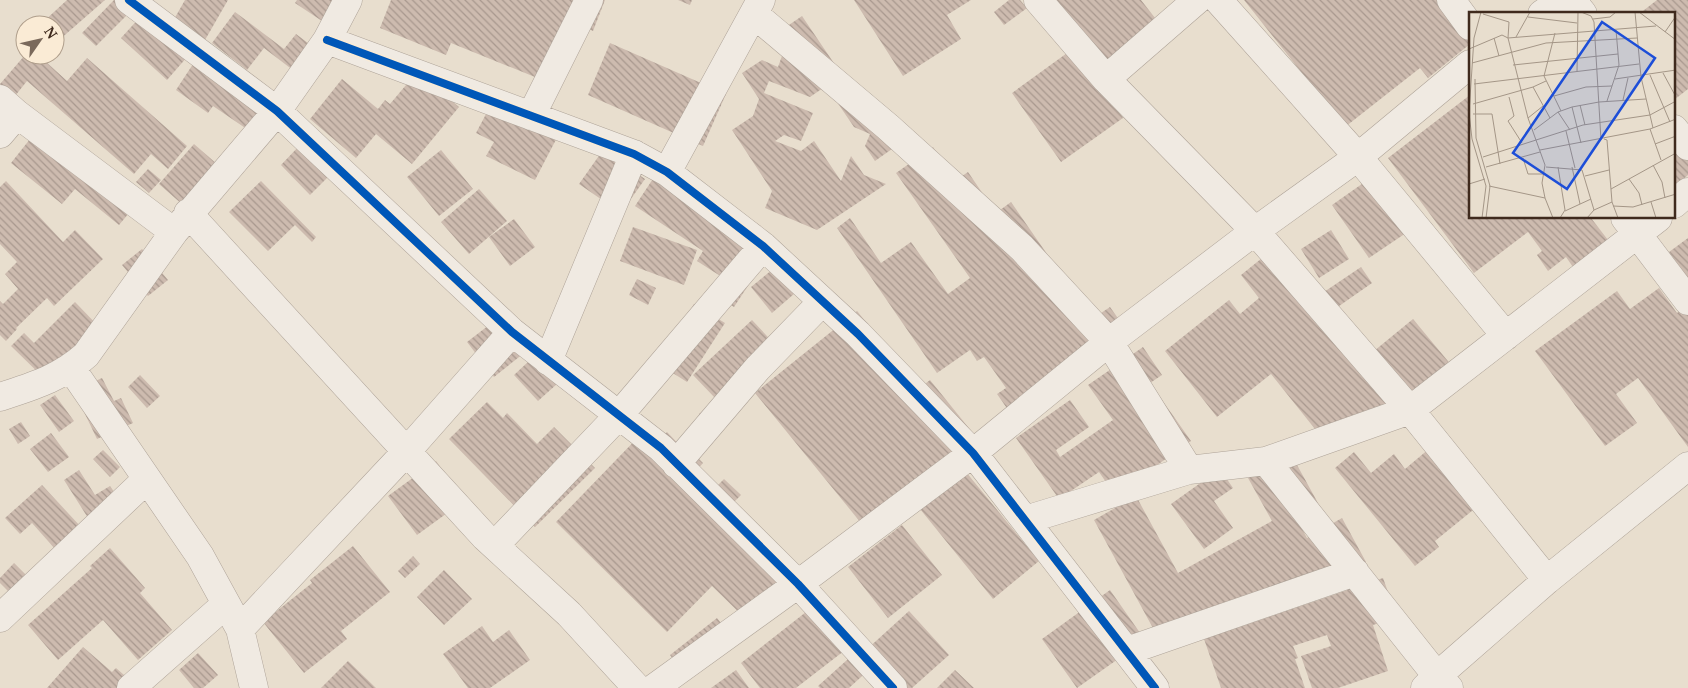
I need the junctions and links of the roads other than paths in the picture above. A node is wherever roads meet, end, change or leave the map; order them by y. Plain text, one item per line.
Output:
1 (348, 0) edge
2 (589, 0) edge
3 (1038, 0) edge
4 (1197, 0) edge
5 (1218, 0) edge
6 (1451, 0) edge
7 (1562, 0) edge
8 (1572, 0) edge
9 (144, 5) edge
10 (757, 7) edge
11 (1545, 12) edge
12 (1581, 12) edge
13 (1469, 25) edge
14 (327, 40) junction
15 (1469, 65) edge
16 (1106, 79) junction
17 (277, 111) junction
18 (6, 116) edge
19 (531, 116) junction
20 (634, 154) junction
21 (1358, 157) junction
22 (667, 172) junction
23 (1688, 192) edge
24 (1676, 202) edge
25 (181, 222) junction
26 (1640, 223) edge
27 (1255, 231) junction
28 (763, 246) junction
29 (1688, 301) edge
30 (822, 302) junction
31 (512, 332) junction
32 (1506, 336) junction
33 (1109, 342) junction
34 (548, 361) junction
35 (71, 368) junction
36 (0, 397) edge
37 (1410, 410) junction
38 (620, 414) junction
39 (407, 452) junction
40 (973, 453) junction
41 (1266, 461) junction
42 (676, 464) junction
43 (1688, 466) edge
44 (1189, 470) junction
45 (147, 478) junction
46 (1025, 520) junction
47 (495, 545) junction
48 (1355, 572) junction
49 (1547, 580) junction
50 (798, 584) junction
51 (226, 604) junction
52 (0, 618) edge
53 (240, 629) junction
54 (1128, 651) junction
55 (1437, 684) edge
56 (131, 688) edge
57 (254, 688) edge
58 (637, 688) edge
59 (654, 688) edge
60 (893, 688) edge
61 (1155, 688) edge

1 - 14 street
2 - 19 street
3 - 16 street
4 - 16 street
5 - 21 street
6 - 13 street
7 - 11 street
8 - 12 street
9 - 17 street
10 - 22 street
10 - 33 street
14 - 17 street
14 - 19 street
15 - 21 street
16 - 27 street
17 - 25 street
17 - 31 street
18 - 25 street
19 - 20 street
20 - 22 street
20 - 34 street
21 - 27 street
21 - 32 street
22 - 28 street
23 - 24 street
25 - 35 street
25 - 39 street
26 - 29 street
26 - 32 street
27 - 33 street
27 - 37 street
28 - 30 street
28 - 38 street
30 - 40 street
30 - 42 street
31 - 34 street
31 - 39 street
32 - 37 street
33 - 40 street
33 - 44 street
34 - 38 street
35 - 36 street
35 - 45 street
37 - 41 street
37 - 49 street
38 - 42 street
38 - 47 street
39 - 47 street
39 - 53 street
40 - 46 street
40 - 50 street
41 - 44 street
41 - 48 street
42 - 50 street
43 - 49 street
44 - 46 street
45 - 51 street
45 - 52 street
46 - 54 street
47 - 58 street
48 - 54 street
48 - 55 street
49 - 55 street
50 - 59 street
50 - 60 street
51 - 53 street
51 - 56 street
53 - 57 street
54 - 61 street

